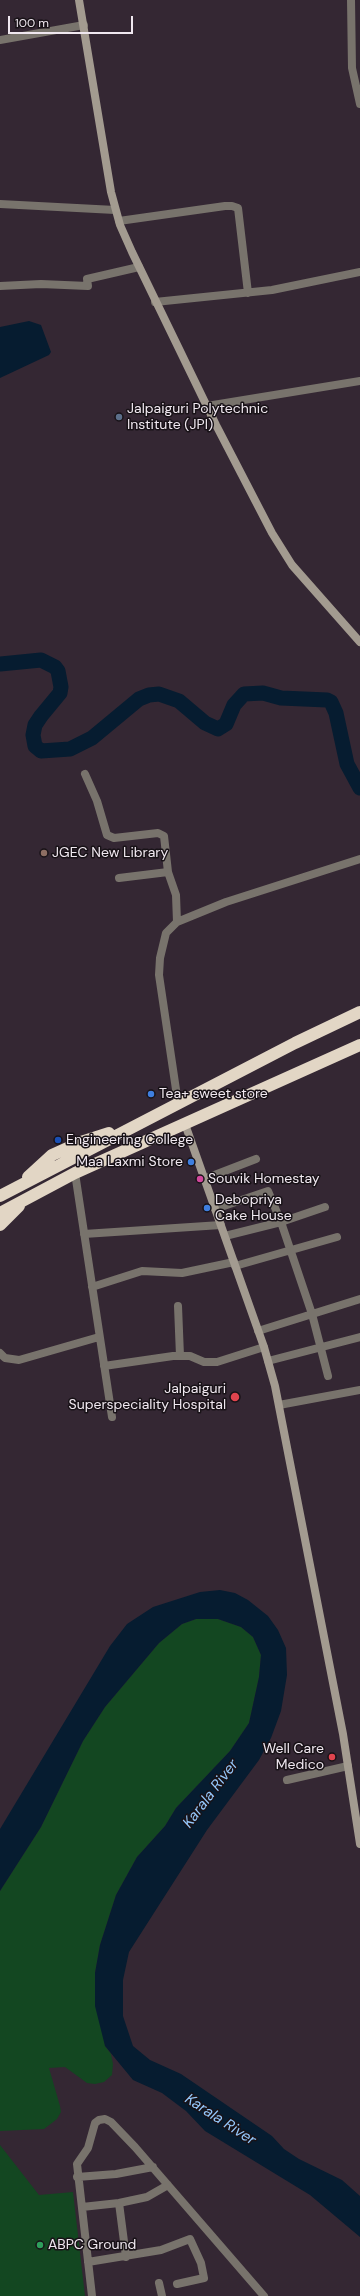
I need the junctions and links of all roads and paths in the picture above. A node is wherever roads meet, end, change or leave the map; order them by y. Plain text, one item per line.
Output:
1 (79, 0) edge
2 (351, 0) edge
3 (84, 25) junction
4 (0, 40) edge
5 (360, 104) edge
6 (0, 204) edge
7 (115, 210) junction
8 (119, 221) junction
9 (139, 267) junction
10 (360, 272) edge
11 (0, 286) edge
12 (248, 293) junction
13 (156, 302) junction
14 (360, 381) edge
15 (207, 406) junction
16 (360, 642) edge
17 (85, 774) dead end
18 (360, 858) edge
19 (168, 872) junction
20 (119, 878) dead end
21 (177, 922) junction
22 (360, 1012) edge
23 (360, 1045) edge
24 (178, 1103) junction
25 (185, 1124) junction
26 (256, 1159) dead end
27 (75, 1173) junction
28 (204, 1179) junction
29 (0, 1196) edge
30 (25, 1199) junction
31 (325, 1206) dead end
32 (215, 1209) junction
33 (0, 1213) edge
34 (281, 1222) junction
35 (0, 1225) edge
36 (221, 1225) junction
37 (84, 1234) junction
38 (225, 1236) junction
39 (336, 1237) dead end
40 (292, 1251) junction
41 (235, 1264) junction
42 (92, 1287) junction
43 (360, 1299) edge
44 (178, 1306) dead end
45 (312, 1314) junction
46 (258, 1331) junction
47 (99, 1337) junction
48 (360, 1337) edge
49 (264, 1347) junction
50 (321, 1347) junction
51 (0, 1353) edge
52 (180, 1356) junction
53 (268, 1361) junction
54 (104, 1366) junction
55 (328, 1376) dead end
56 (360, 1390) edge
57 (279, 1405) junction
58 (112, 1417) dead end
59 (348, 1766) junction
60 (287, 1780) dead end
61 (360, 1844) edge
62 (153, 2168) junction
63 (77, 2177) junction
64 (168, 2185) junction
65 (119, 2203) junction
66 (82, 2207) junction
67 (126, 2257) junction
68 (88, 2262) junction
69 (159, 2283) dead end
70 (177, 2284) dead end
71 (92, 2296) edge
72 (162, 2296) edge
73 (264, 2296) edge

1 - 3 street
2 - 5 street
3 - 4 street
3 - 7 street
6 - 7 street
7 - 8 street
8 - 9 street
8 - 12 street
9 - 11 street
9 - 13 street
10 - 12 street
12 - 13 street
13 - 15 street
14 - 15 street
15 - 16 street
17 - 19 street
18 - 21 street
19 - 20 street
19 - 21 street
21 - 24 street
22 - 24 highway
23 - 25 highway
24 - 25 highway
24 - 29 highway
25 - 27 highway
25 - 28 street
26 - 28 street
27 - 30 highway
27 - 37 street
28 - 32 street
30 - 33 highway
30 - 35 highway
31 - 34 street
32 - 34 street
32 - 36 street
34 - 38 street
34 - 40 street
36 - 37 street
36 - 38 street
37 - 42 street
38 - 41 street
39 - 40 street
40 - 41 street
40 - 45 street
41 - 42 street
41 - 46 street
42 - 47 street
43 - 45 street
44 - 52 street
45 - 46 street
45 - 50 street
46 - 49 street
47 - 51 street
47 - 54 street
48 - 50 street
49 - 52 street
49 - 53 street
50 - 53 street
50 - 55 street
52 - 54 street
53 - 57 street
54 - 58 street
56 - 57 street
57 - 59 street
59 - 60 street
59 - 61 street
62 - 63 street
62 - 63 street
62 - 64 street
63 - 66 street
64 - 65 street
64 - 73 street
65 - 66 street
65 - 67 street
66 - 68 street
67 - 68 street
67 - 70 street
68 - 71 street
69 - 72 street

